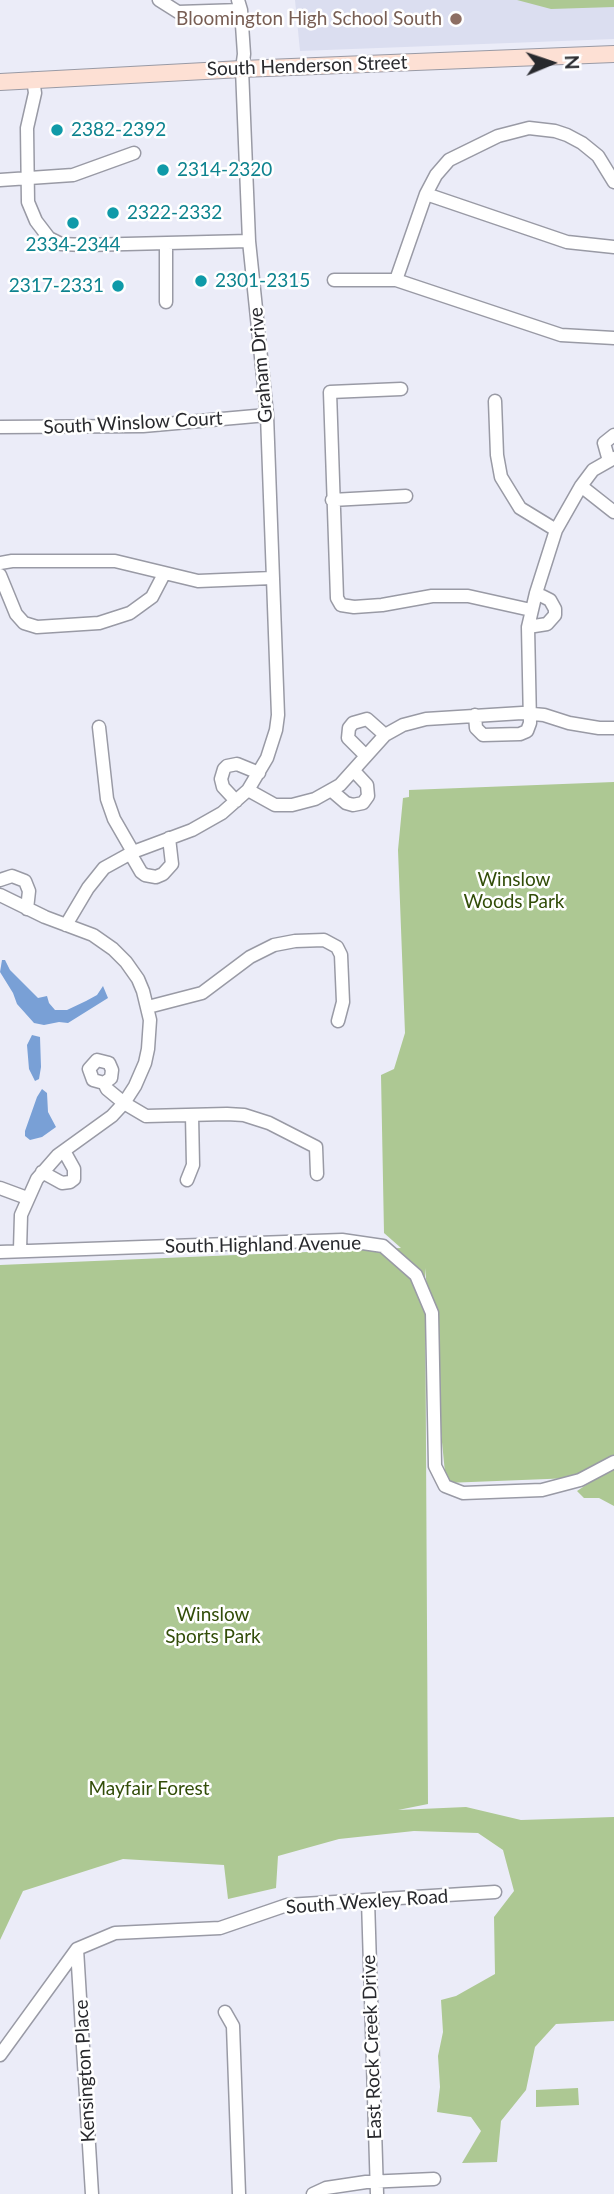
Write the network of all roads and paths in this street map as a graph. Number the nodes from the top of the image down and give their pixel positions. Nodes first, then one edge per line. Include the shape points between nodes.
1 (159, 0) edge
2 (239, 5) edge
3 (614, 54) edge
4 (242, 69) junction
5 (33, 79) junction
6 (0, 82) edge
7 (134, 153) dead end
8 (27, 179) junction
9 (0, 180) edge
10 (614, 182) edge
11 (426, 194) junction
12 (249, 241) junction
13 (166, 244) junction
14 (614, 247) edge
15 (334, 280) dead end
16 (396, 280) junction
17 (166, 302) dead end
18 (614, 338) edge
19 (401, 389) dead end
20 (495, 401) dead end
21 (267, 415) junction
22 (0, 427) edge
23 (614, 435) edge
24 (611, 459) edge
25 (582, 486) junction
26 (405, 496) dead end
27 (332, 500) junction
28 (614, 512) edge
29 (556, 530) junction
30 (0, 563) edge
31 (164, 573) junction
32 (0, 575) edge
33 (272, 578) junction
34 (536, 593) junction
35 (531, 610) junction
36 (528, 627) junction
37 (530, 713) junction
38 (475, 715) junction
39 (99, 727) dead end
40 (614, 728) edge
41 (385, 735) junction
42 (365, 755) junction
43 (354, 771) junction
44 (259, 773) junction
45 (248, 790) junction
46 (332, 791) junction
47 (236, 801) junction
48 (169, 838) junction
49 (131, 853) junction
50 (0, 880) edge
51 (0, 895) edge
52 (27, 909) junction
53 (66, 925) junction
54 (148, 1007) junction
55 (338, 1021) dead end
56 (104, 1083) dead end
57 (124, 1103) junction
58 (191, 1115) junction
59 (64, 1151) junction
60 (42, 1172) junction
61 (317, 1174) dead end
62 (187, 1180) dead end
63 (0, 1188) edge
64 (27, 1199) junction
65 (20, 1250) junction
66 (0, 1252) edge
67 (614, 1462) edge
68 (495, 1892) dead end
69 (368, 1900) junction
70 (77, 1949) junction
71 (225, 2012) dead end
72 (0, 2055) edge
73 (434, 2179) dead end
74 (377, 2188) edge
75 (92, 2194) edge
76 (239, 2194) edge
77 (313, 2194) edge

1 - 2 street via 178,12
2 - 4 street, Graham Drive
3 - 4 street, South Henderson Street
4 - 5 street, South Henderson Street
4 - 12 street, Graham Drive
5 - 6 street, South Henderson Street
5 - 8 street
7 - 8 street via 73,175
8 - 9 street
8 - 13 street via 28,202 36,221 49,238 61,244
10 - 11 street via 598,156 582,143 555,131 528,128 498,136 449,160
11 - 14 street via 567,242
11 - 16 street
12 - 13 street
12 - 21 street, Graham Drive
13 - 17 street
15 - 16 street
16 - 18 street via 561,335
19 - 27 street via 330,392
20 - 29 street via 500,477 520,508
21 - 22 street, South Winslow Court via 143,426
21 - 33 street, Graham Drive
23 - 24 street via 604,443
24 - 25 street via 593,470
25 - 28 street
25 - 29 street
26 - 27 street
27 - 35 street via 335,592 341,605 373,606 453,596
29 - 34 street
30 - 31 street via 115,561
31 - 32 street via 152,597 130,613 99,623 37,627 20,619
31 - 33 street via 198,581
33 - 44 street, Graham Drive via 278,715 273,744
34 - 35 street
34 - 36 street via 550,600 555,615 547,624
35 - 36 street
36 - 37 street
37 - 38 street
37 - 38 street via 524,733 487,736 476,728
37 - 40 street
38 - 41 street via 415,721
39 - 49 street via 107,799
41 - 42 street
41 - 42 street via 367,719 353,723 348,738
42 - 43 street
43 - 46 street
43 - 46 street via 367,785 363,803 346,803
44 - 45 street, Graham Drive
44 - 47 street via 237,764 224,769 223,787
45 - 46 street via 269,804 282,806
45 - 47 street, Graham Drive
47 - 48 street, Graham Drive via 192,830
48 - 49 street, Graham Drive
48 - 49 street via 172,864 163,874 150,877 141,873
49 - 53 street, Graham Drive via 96,877
50 - 52 street via 12,876 25,881
51 - 52 street
52 - 53 street
53 - 54 street via 93,935 119,954 138,979
54 - 55 street via 202,993 274,945 332,940 341,955 343,1002
54 - 57 street via 148,1049 141,1075
56 - 57 street
57 - 58 street via 146,1116
57 - 59 street
58 - 61 street via 244,1115 269,1123 316,1147
58 - 62 street via 193,1165
59 - 60 street
59 - 60 street via 74,1179 62,1183
60 - 64 street
63 - 64 street
64 - 65 street via 21,1215
65 - 66 street, South Highland Avenue
65 - 67 street, South Highland Avenue via 342,1240 383,1246 416,1275 432,1313 435,1466 445,1486 463,1493 542,1490 580,1480
68 - 69 street, South Wexley Road
69 - 70 street, South Wexley Road via 287,1905 220,1928 115,1933
69 - 74 street, East Rock Creek Drive
70 - 72 street
70 - 75 street, Kensington Place
71 - 76 street via 233,2026
73 - 74 street
74 - 77 street via 326,2188

